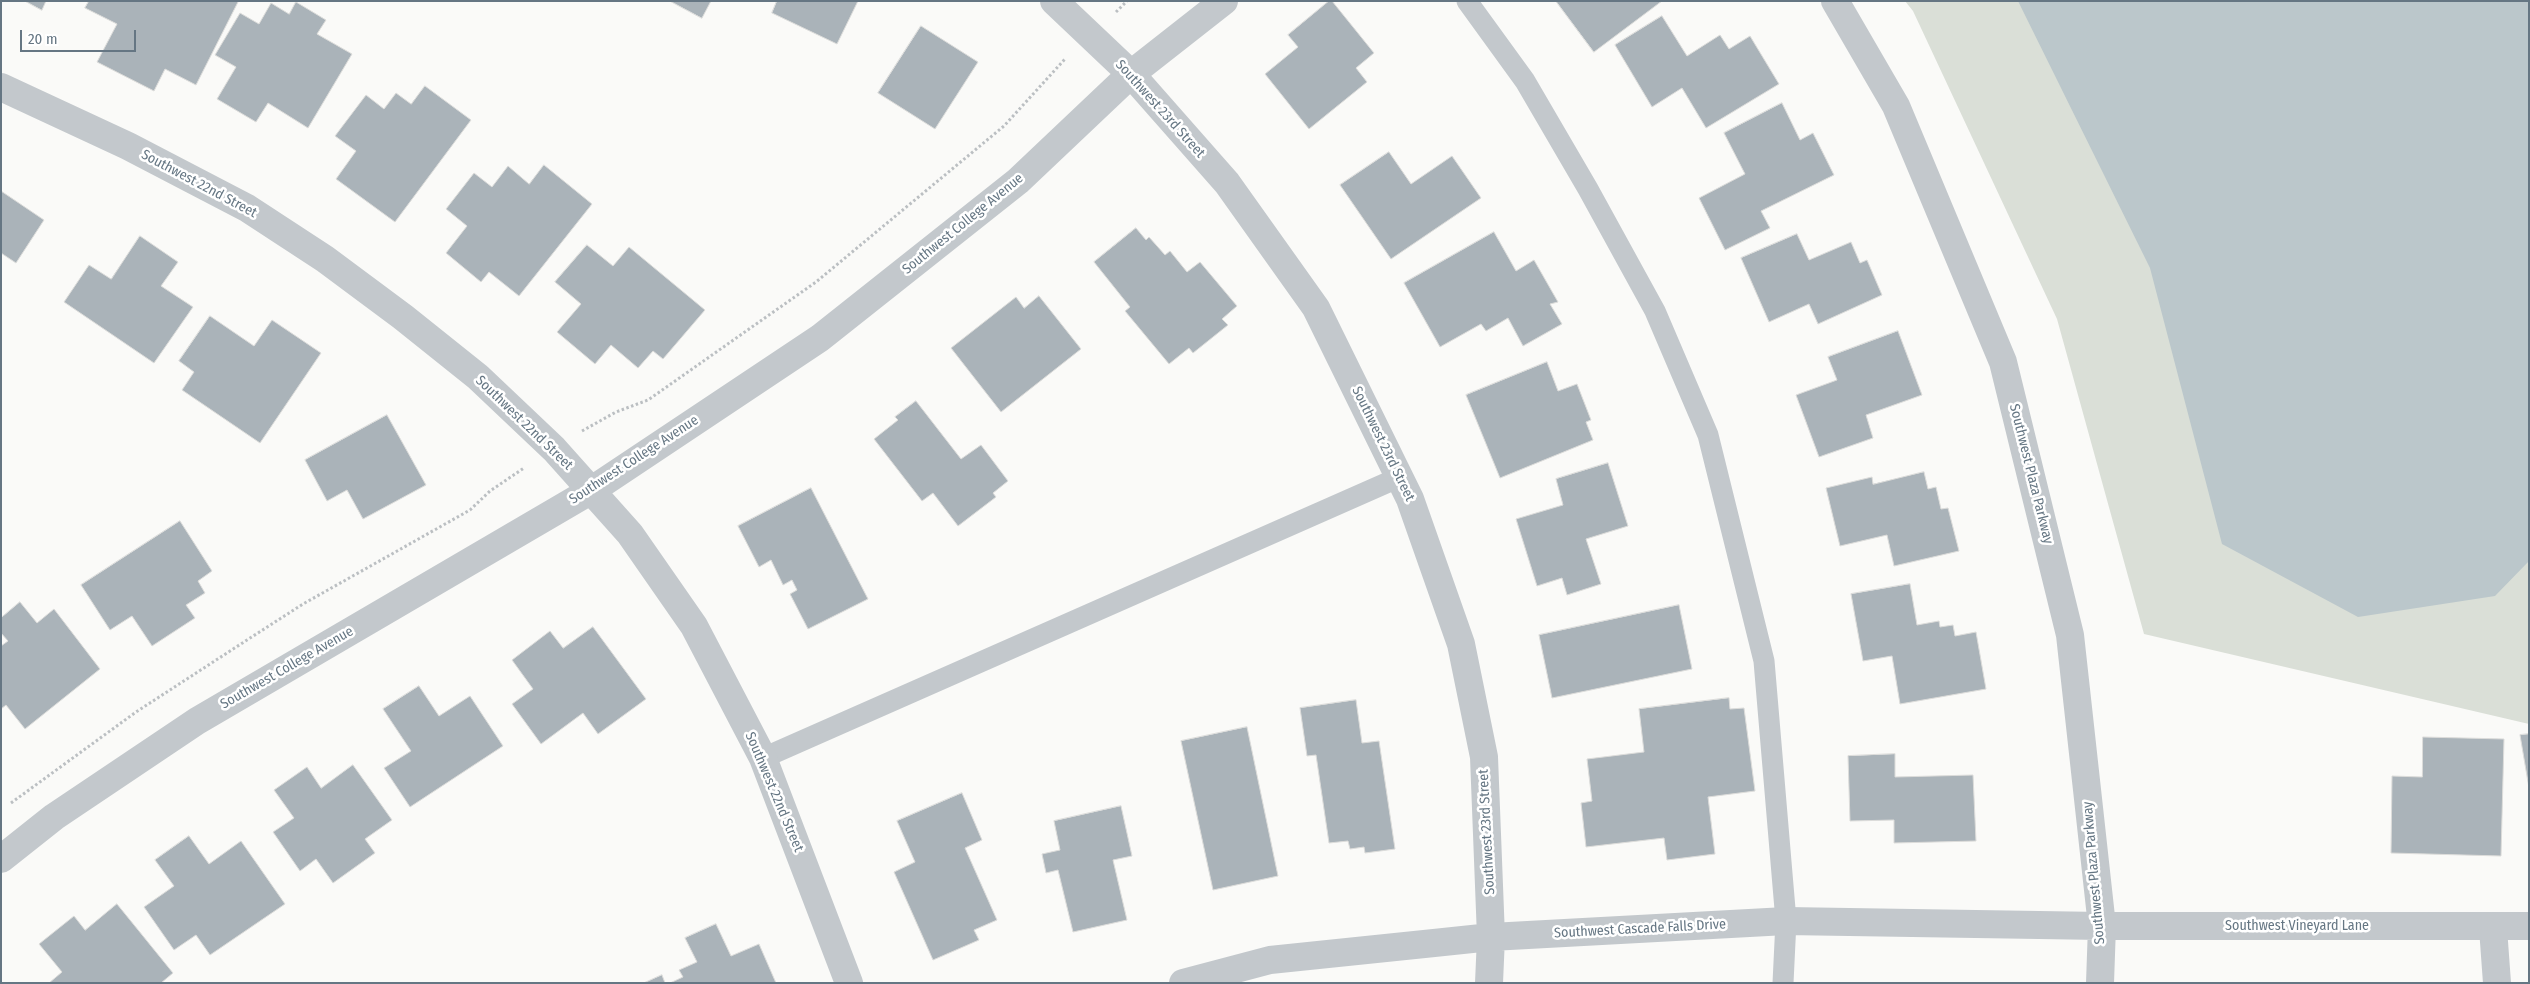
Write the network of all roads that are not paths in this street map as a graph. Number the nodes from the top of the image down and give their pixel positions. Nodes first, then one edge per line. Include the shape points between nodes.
1 (1054, 1) edge
2 (1224, 1) edge
3 (1467, 1) edge
4 (1835, 1) edge
5 (1131, 74) junction
6 (1, 87) edge
7 (1400, 477) junction
8 (592, 490) junction
9 (762, 758) junction
10 (1, 859) edge
11 (1786, 921) junction
12 (2102, 926) junction
13 (2529, 926) edge
14 (2493, 928) junction
15 (1492, 937) junction
16 (849, 983) edge
17 (1183, 983) edge
18 (1489, 983) edge
19 (1783, 983) edge
20 (2100, 983) edge
21 (2497, 983) edge

1 - 5 street, Southwest 23rd Street
2 - 5 street, Southwest College Avenue
3 - 11 lane via 1525,80 1588,189 1655,311 1708,435 1764,661
4 - 12 street, Southwest Plaza Parkway via 1896,106 2004,362 2070,635
5 - 7 street, Southwest 23rd Street via 1227,183 1316,308
5 - 8 street, Southwest College Avenue via 1018,181 820,338
6 - 8 street, Southwest 22nd Street via 128,146 247,208 325,259 478,377
7 - 9 lane
7 - 15 street, Southwest 23rd Street via 1461,644 1484,757
8 - 9 street, Southwest 22nd Street via 630,534 694,626
8 - 10 street, Southwest College Avenue via 197,721 54,817
9 - 16 street, Southwest 22nd Street
11 - 12 street, Southwest Cascade Falls Drive
11 - 15 street, Southwest Cascade Falls Drive
11 - 19 lane
12 - 14 street, Southwest Vineyard Lane
12 - 20 street, Southwest Plaza Parkway
13 - 14 street, Southwest Vineyard Lane
14 - 21 street
15 - 17 street, Southwest Cascade Falls Drive via 1270,960
15 - 18 street, Southwest 23rd Street

